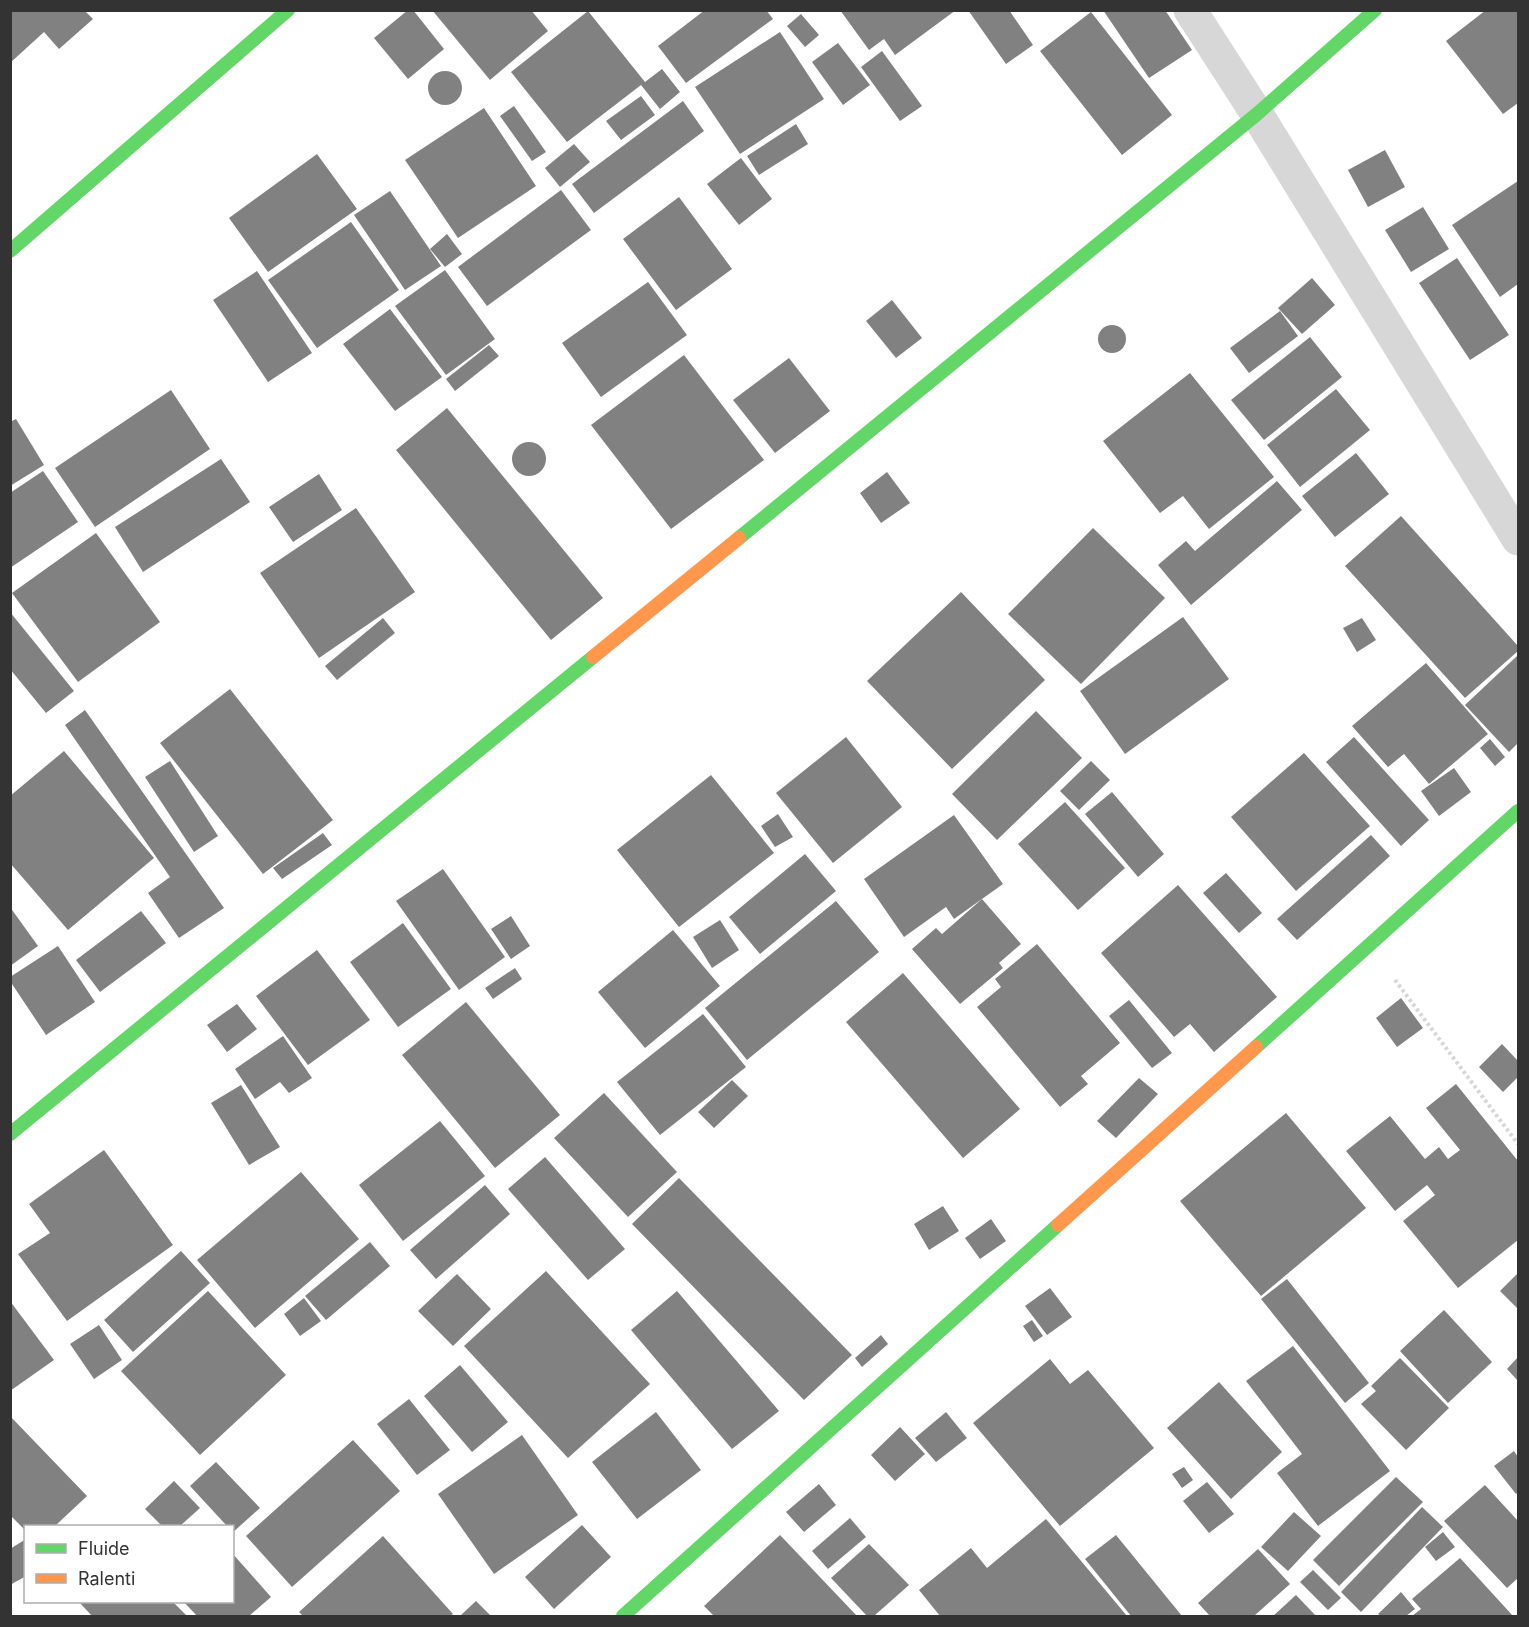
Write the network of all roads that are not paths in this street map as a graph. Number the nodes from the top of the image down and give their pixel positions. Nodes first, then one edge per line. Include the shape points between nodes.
1 (288, 10) edge
2 (1190, 10) edge
3 (1376, 10) edge
4 (1257, 114) junction
5 (10, 251) edge
6 (1518, 539) edge
7 (1518, 810) edge
8 (10, 1134) edge
9 (624, 1617) edge

1 - 5 street
2 - 4 street
3 - 4 street
4 - 6 street
4 - 8 street
7 - 9 street

